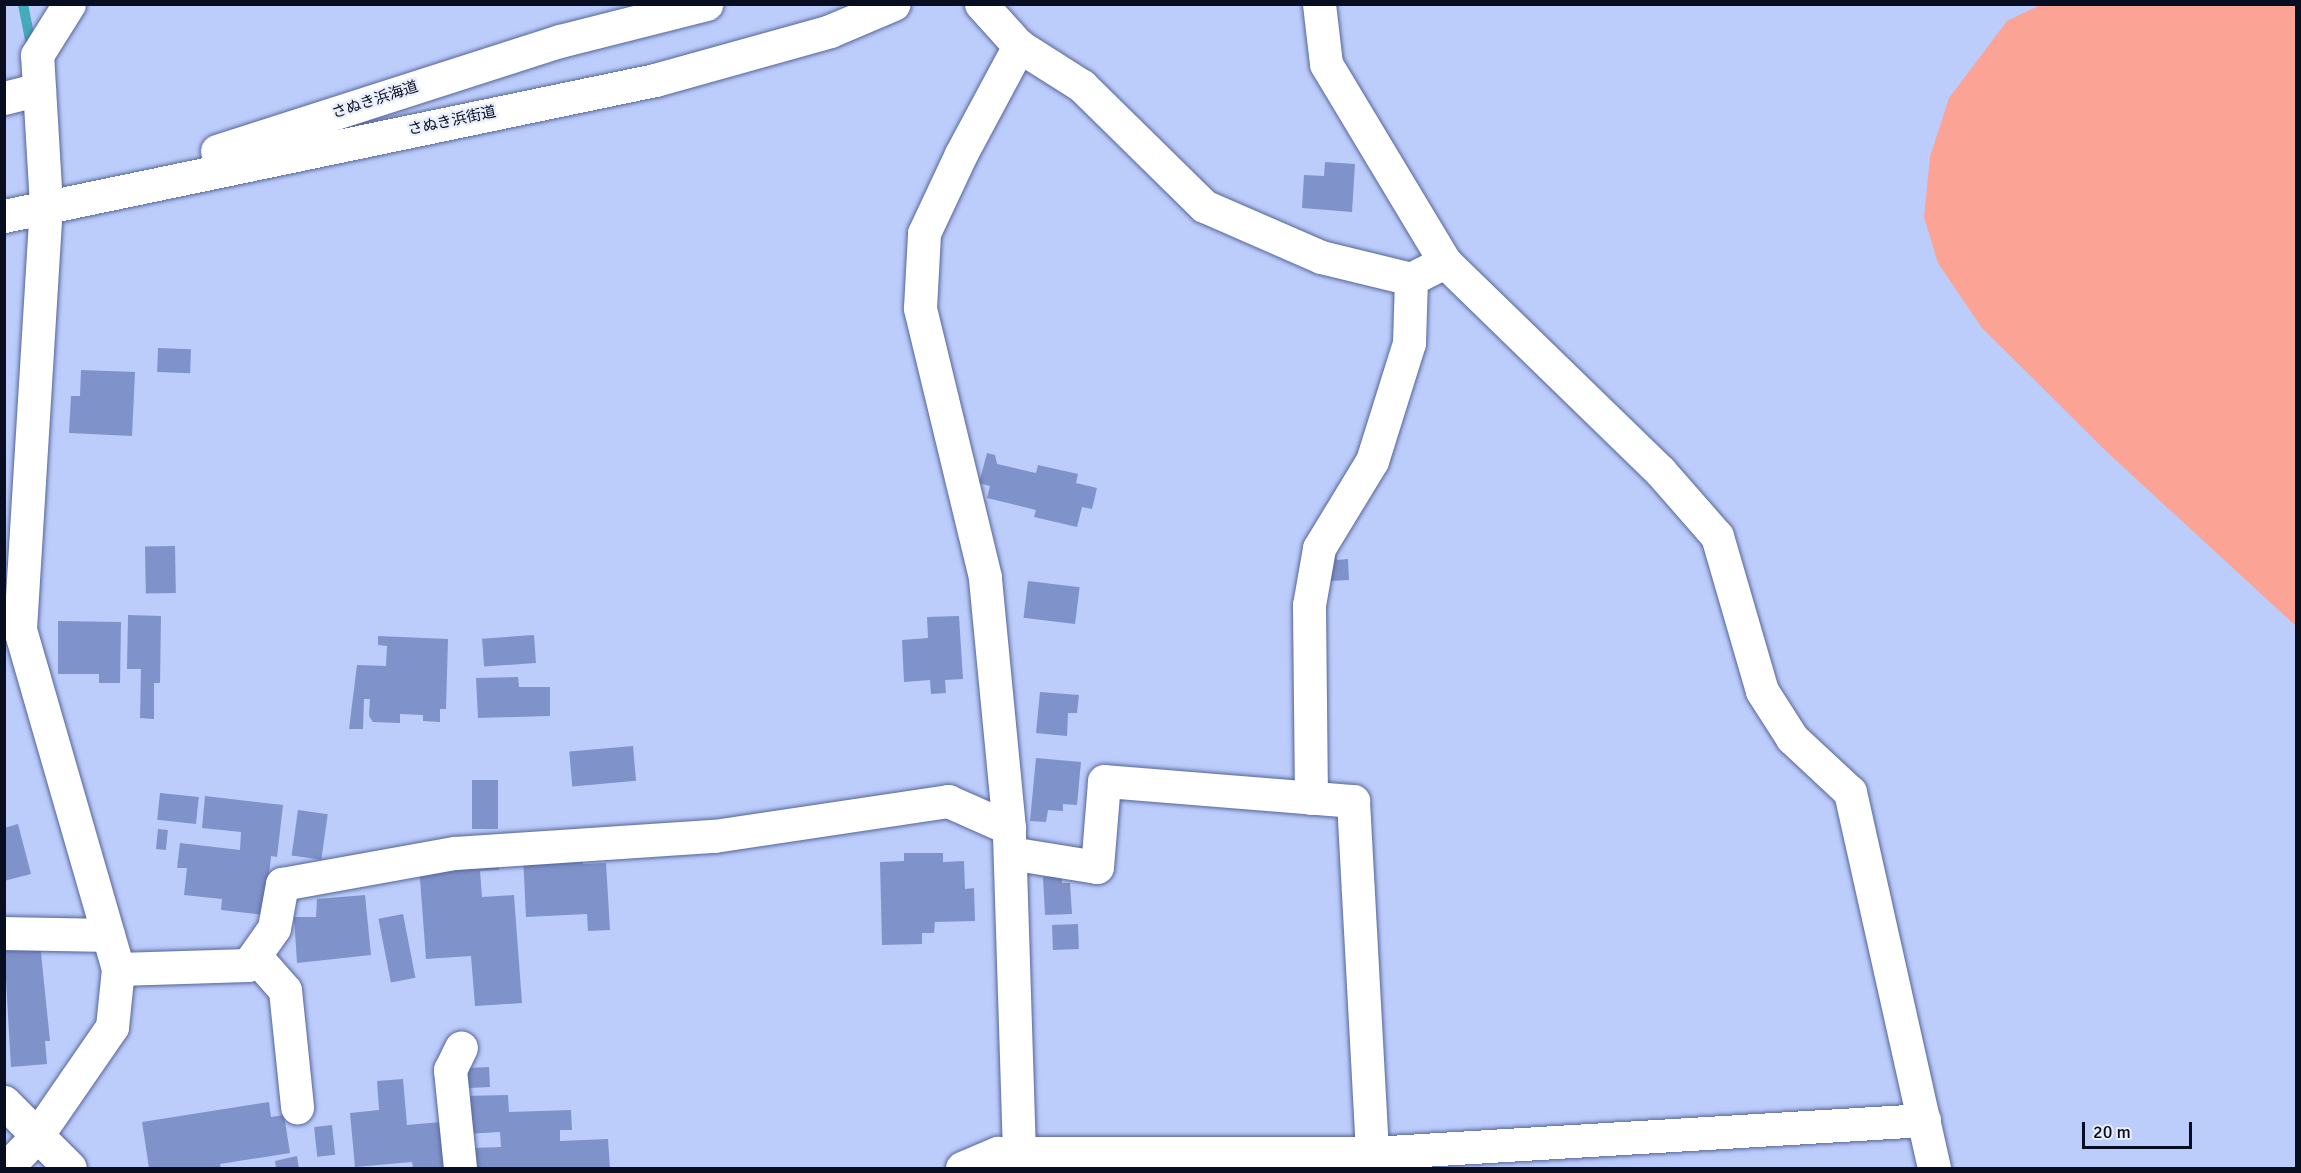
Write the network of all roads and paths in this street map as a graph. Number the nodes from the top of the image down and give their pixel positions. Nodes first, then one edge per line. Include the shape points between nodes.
1 (69, 4) edge
2 (706, 4) edge
3 (894, 4) edge
4 (981, 4) edge
5 (1319, 4) edge
6 (1019, 46) junction
7 (39, 89) junction
8 (4, 98) edge
9 (46, 205) junction
10 (4, 216) edge
11 (1445, 262) junction
12 (1411, 279) junction
13 (1311, 798) junction
14 (1010, 841) junction
15 (4, 933) edge
16 (108, 935) junction
17 (255, 956) junction
18 (118, 969) junction
19 (461, 1047) dead end
20 (4, 1102) edge
21 (297, 1107) dead end
22 (1924, 1120) junction
23 (36, 1137) junction
24 (998, 1153) junction
25 (1372, 1153) junction
26 (6, 1168) edge
27 (70, 1168) edge
28 (460, 1168) edge
29 (962, 1168) edge
30 (1934, 1168) edge

1 - 7 street via 37,55
2 - 9 street, さぬき浜海道 via 560,41
3 - 9 street, さぬき浜街道 via 830,31 655,80
4 - 6 street
5 - 11 street via 1326,64
6 - 12 street via 1082,86 1204,206 1321,257
6 - 14 street via 924,233 920,308 985,577
7 - 8 street
7 - 9 street
9 - 10 street, さぬき浜街道
9 - 16 street via 20,628
11 - 12 street
11 - 22 street via 1660,471 1717,536 1762,691 1792,738 1851,792
12 - 13 street via 1409,343 1372,461 1319,548 1309,605
13 - 14 street via 1104,781 1097,867
13 - 25 street via 1353,801
14 - 17 street via 948,801 714,837 455,853 282,884 274,928
14 - 24 street via 1019,1153
15 - 16 street
16 - 18 street
17 - 18 street via 248,965
17 - 21 street via 285,990
18 - 23 street via 111,1027
19 - 28 street via 450,1070
20 - 23 street
22 - 25 street
22 - 30 street
23 - 26 street
23 - 27 street
24 - 25 street
24 - 29 street

